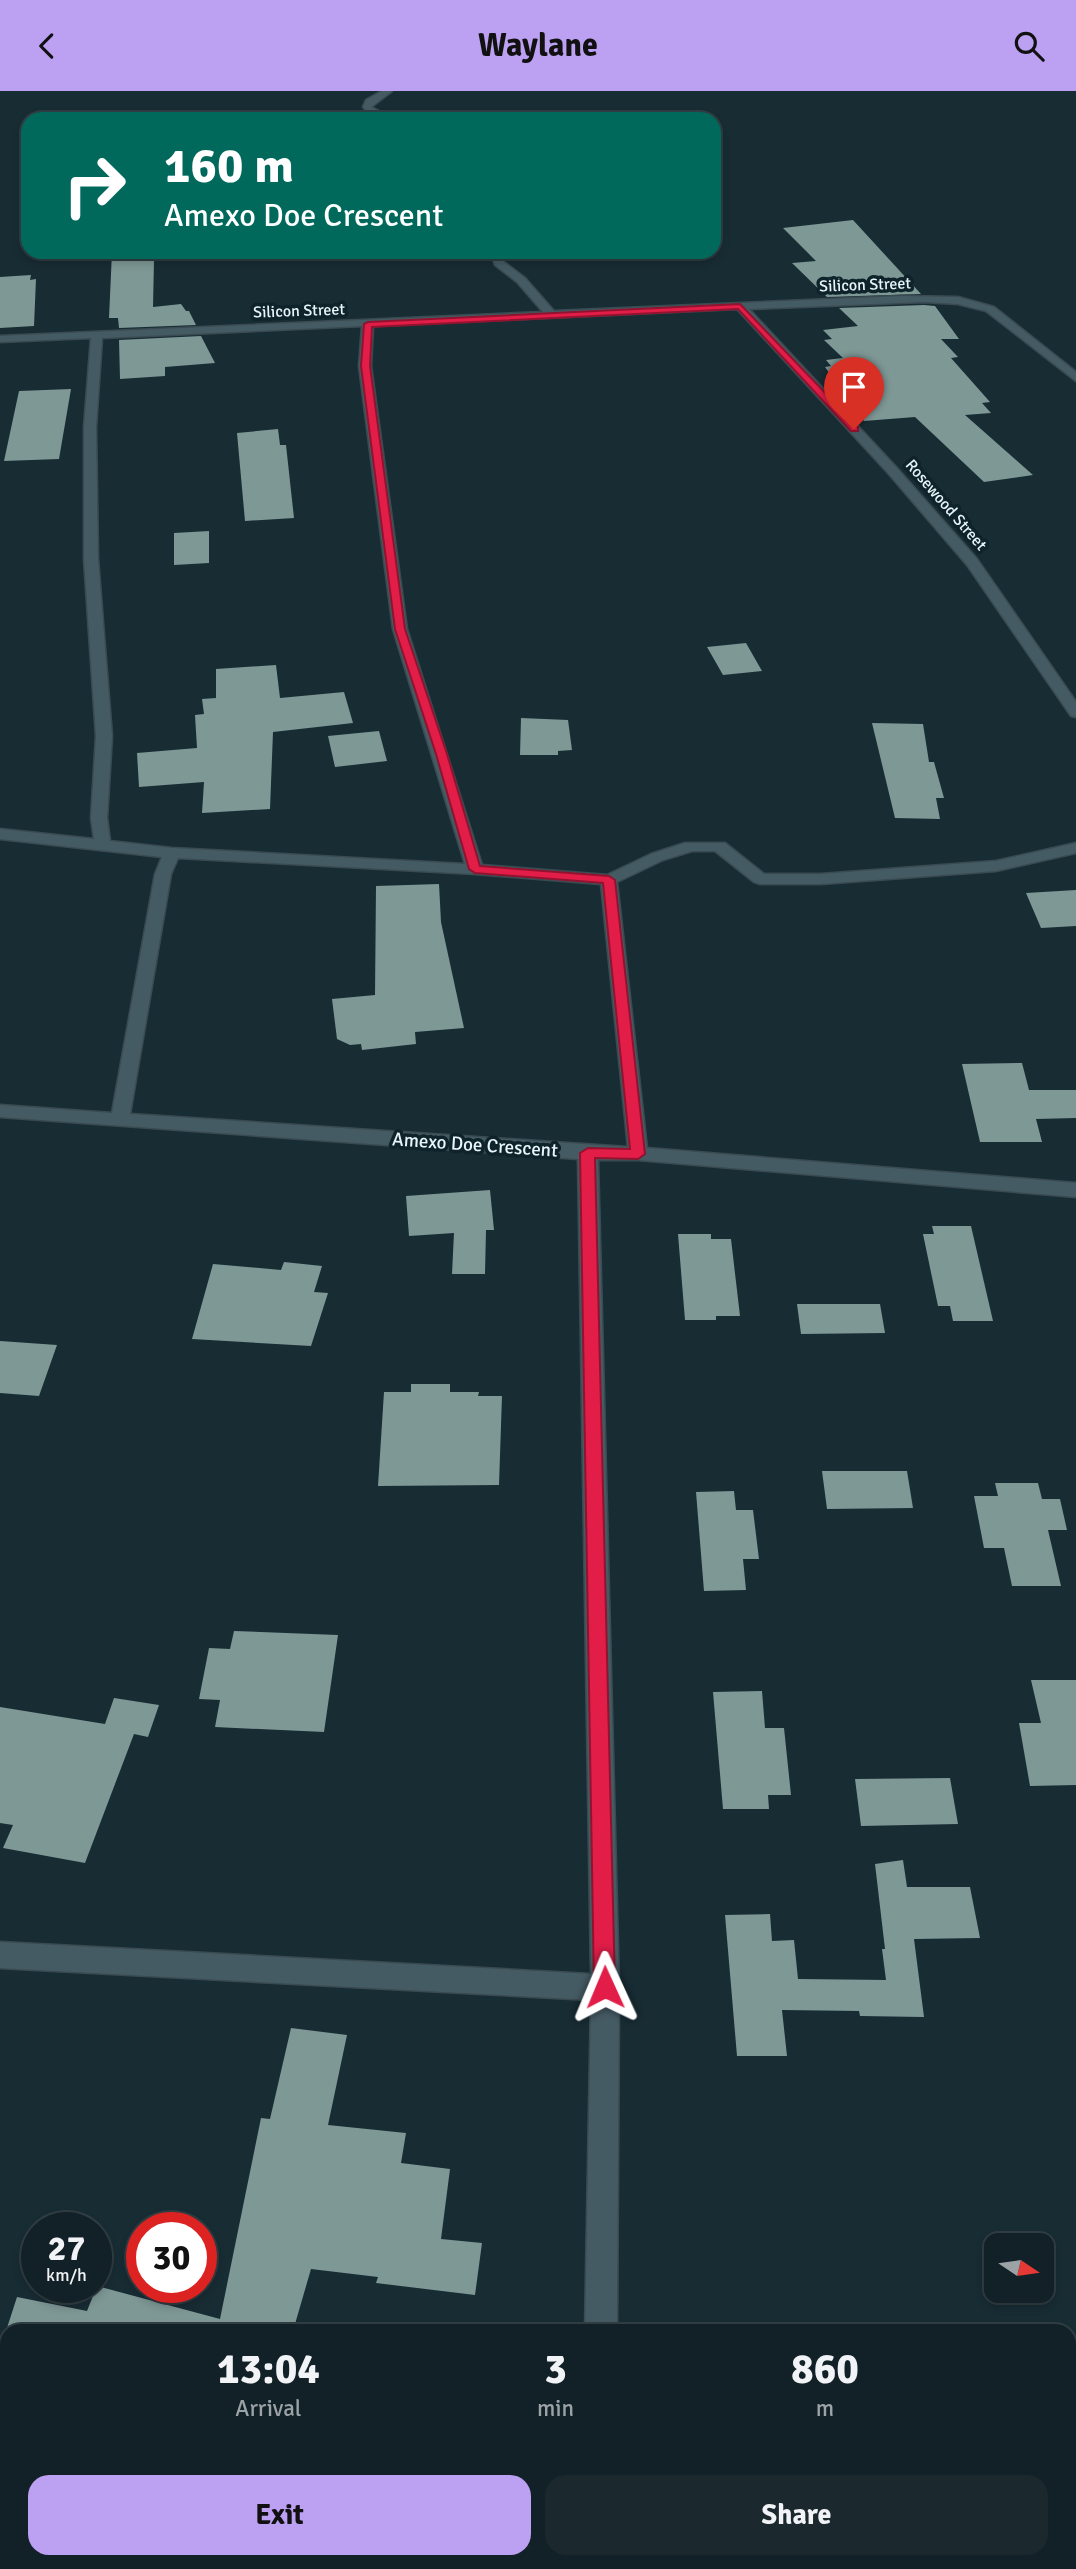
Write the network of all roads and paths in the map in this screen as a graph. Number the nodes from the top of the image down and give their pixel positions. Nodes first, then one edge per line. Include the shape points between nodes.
1 (388, 91) edge
2 (372, 112) edge
3 (498, 259) edge
4 (740, 306) junction
5 (552, 315) junction
6 (368, 324) junction
7 (97, 335) junction
8 (0, 339) edge
9 (1076, 378) edge
10 (1076, 713) edge
11 (0, 834) edge
12 (103, 845) junction
13 (1076, 848) edge
14 (172, 853) junction
15 (475, 869) junction
16 (609, 880) junction
17 (0, 1111) edge
18 (120, 1119) junction
19 (588, 1153) junction
20 (638, 1154) junction
21 (1076, 1190) edge
22 (0, 1955) edge
23 (605, 1987) junction
24 (601, 2324) edge

1 - 2 street via 369,102
3 - 5 street
4 - 5 street, Silicon Street
4 - 9 street, Silicon Street via 902,299 976,303 1000,314
4 - 10 street, Rosewood Street via 972,562
5 - 6 street, Silicon Street
6 - 7 street, Silicon Street
6 - 15 street via 365,366 400,629
7 - 8 street, Silicon Street
7 - 12 street via 90,427 91,559 104,736 99,818
11 - 12 street
12 - 14 street
13 - 16 street via 996,866 760,879 719,846 691,846
14 - 15 street
14 - 18 street via 163,874
15 - 16 street
16 - 20 street
17 - 18 street, Amexo Doe Crescent
18 - 19 street, Amexo Doe Crescent
19 - 20 street, Amexo Doe Crescent
19 - 23 street
20 - 21 street, Amexo Doe Crescent
22 - 23 street
23 - 24 street

